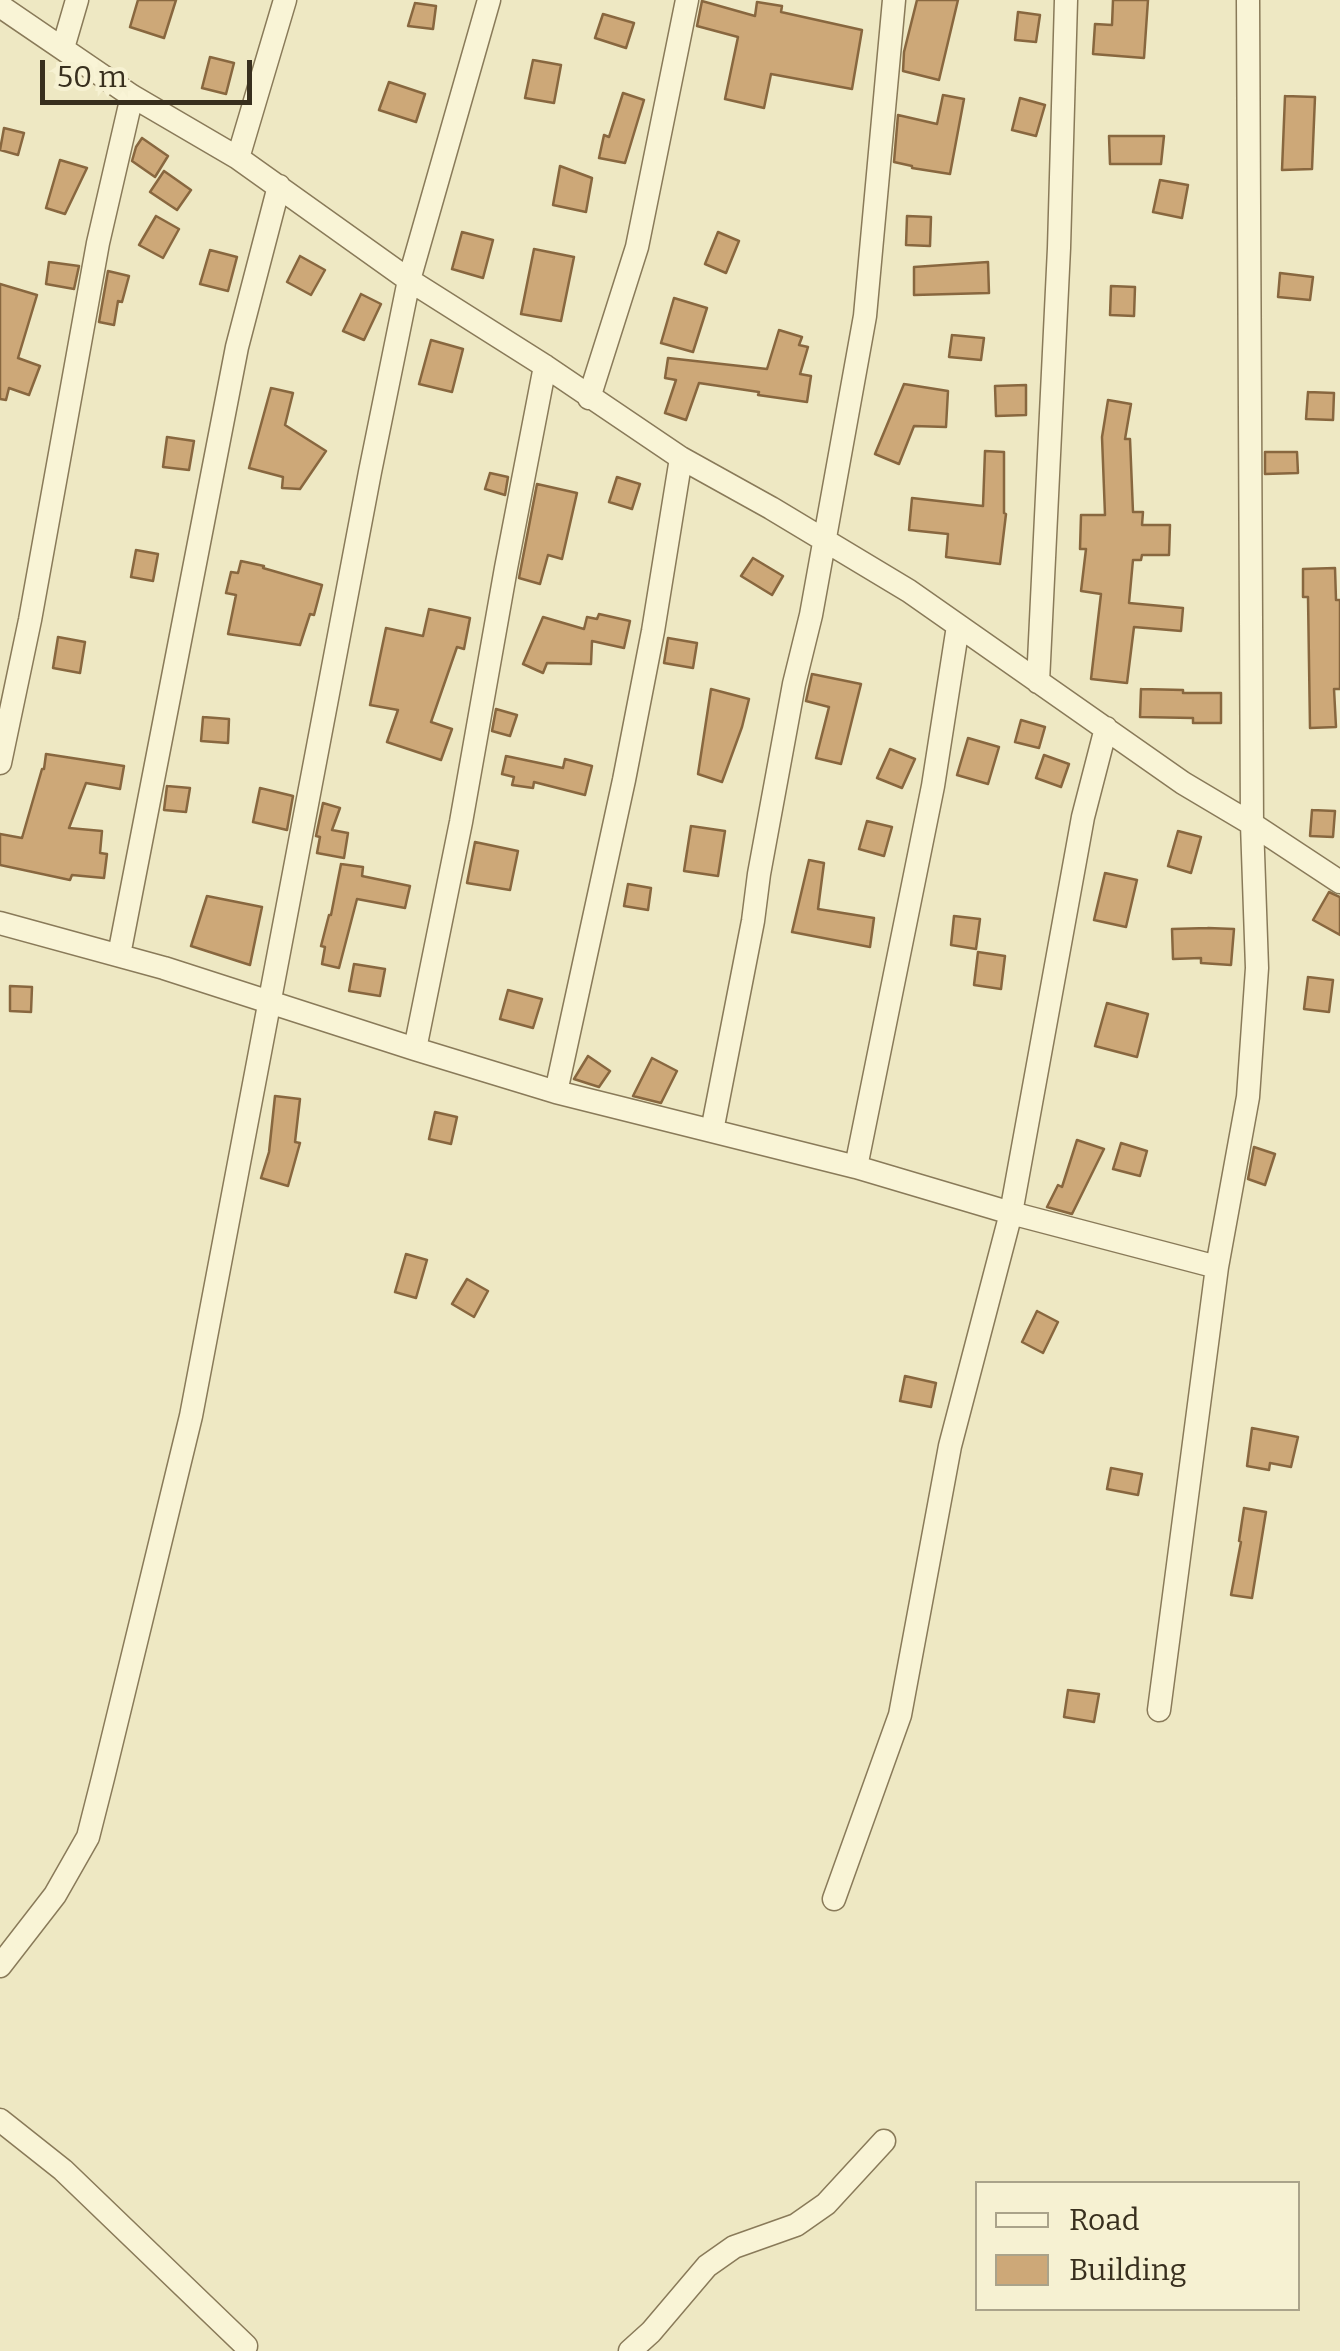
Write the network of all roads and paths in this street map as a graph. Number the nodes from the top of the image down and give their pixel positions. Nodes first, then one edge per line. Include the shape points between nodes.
1 (77, 0) edge
2 (285, 0) edge
3 (490, 0) edge
4 (688, 0) edge
5 (894, 0) edge
6 (1066, 0) edge
7 (1248, 0) edge
8 (0, 6) edge
9 (63, 48) junction
10 (132, 96) junction
11 (238, 158) junction
12 (278, 186) junction
13 (409, 280) junction
14 (545, 366) junction
15 (589, 398) junction
16 (681, 458) junction
17 (823, 542) junction
18 (958, 626) junction
19 (1038, 682) junction
20 (1106, 728) junction
21 (0, 763) edge
22 (1252, 824) junction
23 (1340, 882) edge
24 (0, 923) edge
25 (119, 955) junction
26 (270, 1003) junction
27 (415, 1049) junction
28 (556, 1092) junction
29 (712, 1131) junction
30 (856, 1167) junction
31 (1011, 1213) junction
32 (1217, 1266) junction
33 (1159, 1710) dead end
34 (834, 1899) dead end
35 (0, 1966) edge
36 (0, 2120) edge
37 (884, 2141) dead end
38 (656, 2342) edge
39 (246, 2346) dead end
40 (630, 2351) edge

1 - 9 street
2 - 11 street
3 - 13 street
4 - 15 street via 637,247
5 - 17 street via 866,316
6 - 19 street
7 - 22 street
8 - 9 street
9 - 10 street
10 - 11 street
10 - 21 street
11 - 12 street
12 - 13 street
12 - 25 street via 237,347
13 - 14 street
13 - 26 street
14 - 15 street
14 - 27 street
15 - 16 street
16 - 17 street
16 - 28 street via 624,780
17 - 18 street
17 - 29 street
18 - 19 street
18 - 30 street via 933,786
19 - 20 street
20 - 22 street
20 - 31 street via 1083,817
22 - 23 street
22 - 32 street via 1257,968 1248,1097
24 - 25 street
25 - 26 street
26 - 27 street
26 - 35 street via 191,1416 88,1837 55,1895
27 - 28 street
28 - 29 street
29 - 30 street
30 - 31 street
31 - 32 street
31 - 34 street via 950,1446 900,1715
32 - 33 street
36 - 39 street via 63,2170
37 - 38 street via 826,2204 707,2266
38 - 40 street

